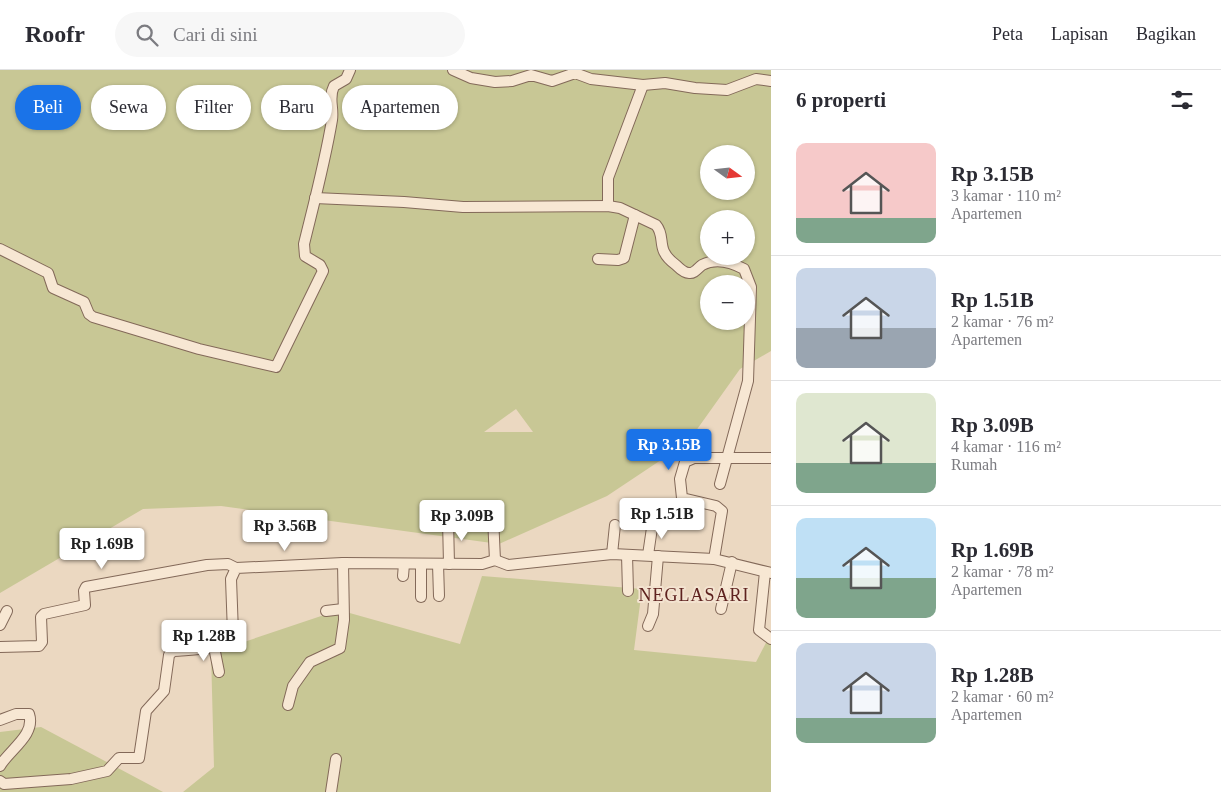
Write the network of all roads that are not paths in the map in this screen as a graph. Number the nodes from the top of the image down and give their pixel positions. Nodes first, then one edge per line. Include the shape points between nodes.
1 (350, 70) edge
2 (452, 70) edge
3 (771, 81) edge
4 (643, 85) junction
5 (315, 198) junction
6 (608, 206) junction
7 (635, 215) junction
8 (0, 249) edge
9 (598, 259) dead end
10 (771, 458) edge
11 (726, 459) junction
12 (720, 484) dead end
13 (473, 509) dead end
14 (448, 520) dead end
15 (653, 521) dead end
16 (615, 525) dead end
17 (612, 554) junction
18 (627, 555) junction
19 (653, 555) junction
20 (714, 559) junction
21 (495, 560) junction
22 (732, 562) junction
23 (343, 563) junction
24 (404, 564) junction
25 (438, 564) junction
26 (449, 564) junction
27 (421, 565) junction
28 (236, 568) junction
29 (768, 573) edge
30 (403, 576) dead end
31 (628, 591) dead end
32 (439, 596) dead end
33 (422, 597) dead end
34 (343, 609) junction
35 (721, 609) dead end
36 (7, 611) dead end
37 (326, 611) dead end
38 (0, 625) edge
39 (648, 626) dead end
40 (771, 639) edge
41 (0, 647) edge
42 (214, 647) junction
43 (219, 672) dead end
44 (288, 704) dead end
45 (0, 720) edge
46 (336, 759) dead end
47 (0, 766) edge
48 (0, 781) edge
49 (331, 792) edge

1 - 5 street via 346,79 334,86 330,97 332,118
2 - 4 street via 487,81 512,81 531,75 552,80 575,73 591,79
3 - 4 street via 756,79 727,90 665,83
4 - 6 street via 608,178
5 - 6 street via 462,207
5 - 8 street via 303,253 323,271 276,367 199,349 92,316 84,302 54,288 48,273
6 - 7 street
7 - 9 street via 627,261
7 - 11 street via 656,224 665,256 687,273 711,262 722,262 739,266 748,275 751,287 748,381
10 - 11 street
11 - 12 street
11 - 20 street via 690,458 685,462 680,479 684,500 716,506 722,511
13 - 21 street via 493,517
14 - 26 street
15 - 19 street
16 - 17 street
17 - 18 street
17 - 21 street via 508,565
18 - 19 street
18 - 31 street
19 - 20 street
19 - 39 street via 654,607
20 - 22 street
21 - 26 street via 482,564
22 - 29 street
22 - 35 street
23 - 24 street
23 - 28 street
23 - 34 street
24 - 27 street
24 - 30 street
25 - 26 street
25 - 27 street
25 - 32 street
27 - 33 street
28 - 41 street via 228,564 207,565 86,586 84,604 41,617 42,642 39,646
28 - 42 street via 230,585 233,633
29 - 40 street via 759,630
34 - 37 street
34 - 44 street via 340,648 310,662 293,686
36 - 38 street
42 - 43 street
42 - 48 street via 174,651 169,655 164,691 145,713 139,758 119,758 107,771 71,780 4,784
45 - 47 street via 16,714 30,716 26,735
46 - 49 street

